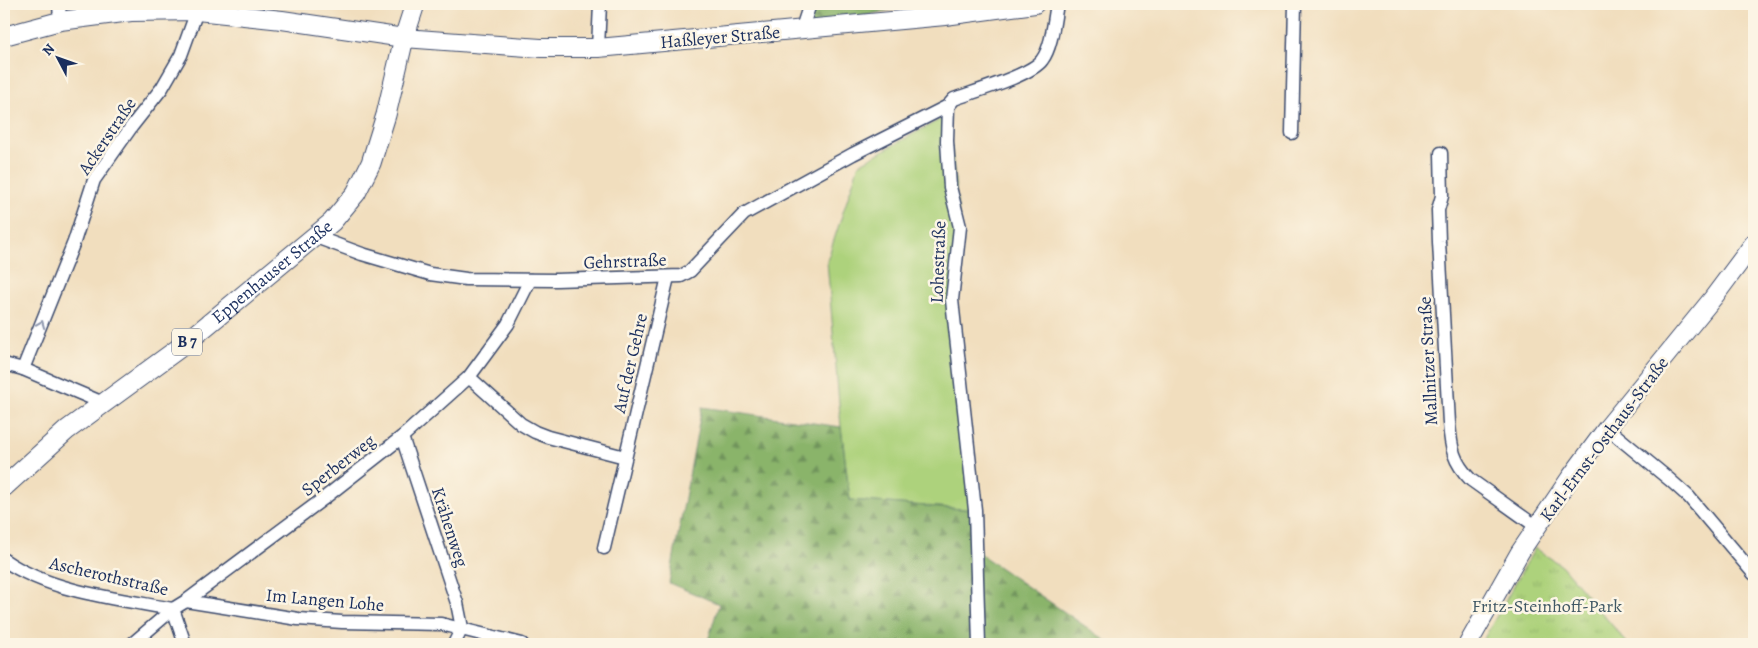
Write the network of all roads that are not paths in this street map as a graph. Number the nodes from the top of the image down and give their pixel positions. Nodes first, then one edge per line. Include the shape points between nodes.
1 (415, 4) edge
2 (600, 4) edge
3 (810, 4) edge
4 (1035, 4) edge
5 (1057, 4) edge
6 (1295, 4) edge
7 (197, 11) junction
8 (60, 12) edge
9 (801, 30) junction
10 (4, 36) edge
11 (404, 38) junction
12 (598, 48) junction
13 (948, 106) junction
14 (1292, 133) dead end
15 (1441, 153) dead end
16 (316, 237) junction
17 (1754, 243) edge
18 (668, 277) junction
19 (530, 280) junction
20 (4, 364) edge
21 (23, 369) junction
22 (469, 378) junction
23 (103, 403) junction
24 (1607, 428) junction
25 (402, 437) junction
26 (625, 457) junction
27 (4, 487) edge
28 (1537, 527) junction
29 (604, 548) dead end
30 (4, 560) edge
31 (1754, 574) edge
32 (186, 601) junction
33 (173, 609) junction
34 (462, 628) junction
35 (132, 644) edge
36 (185, 644) edge
37 (454, 644) edge
38 (522, 644) edge
39 (979, 644) edge
40 (1468, 644) edge

1 - 11 main road, Eppenhauser Straße / B 7
2 - 12 street
3 - 9 street
4 - 9 main road, Haßleyer Straße
5 - 13 street via 1048,49 1042,61 1020,75 954,99
6 - 14 street
7 - 8 main road, Haßleyer Straße
7 - 11 main road, Haßleyer Straße
21 -> 7 street, Ackerstraße via 74,242 94,180 162,88 182,55
8 - 10 main road, Haßleyer Straße
9 - 12 main road, Haßleyer Straße
11 - 12 main road, Haßleyer Straße via 541,48
11 - 16 main road, Eppenhauser Straße / B 7 via 386,115 365,177 344,208
13 - 18 street, Gehrstraße via 744,214 690,271
13 - 39 street, Lohestraße via 950,187 960,227 952,300 975,510
15 - 28 street, Mallnitzer Straße via 1443,178 1438,210 1439,242 1449,424 1455,459 1471,480
16 - 19 street, Gehrstraße via 430,274 466,279
16 - 23 main road, Eppenhauser Straße / B 7 via 182,346
17 - 24 main road, Karl-Ernst-Osthaus-Straße
18 - 19 street, Gehrstraße
18 - 26 street, Auf der Gehre
19 - 22 street, Sperberweg via 508,324
20 - 21 street
21 - 23 street
22 - 25 street, Sperberweg
22 - 26 street via 535,432
23 - 27 main road, Eppenhauser Straße / B 7
24 - 28 main road, Karl-Ernst-Osthaus-Straße
24 - 31 street via 1689,497
25 - 32 street, Sperberweg
25 - 34 street, Krähenweg via 457,603
26 - 29 street, Auf der Gehre
28 - 40 main road, Karl-Ernst-Osthaus-Straße
30 - 33 street, Ascherothstraße via 21,572 69,588
32 - 33 street, Sperberweg
32 - 34 street, Im Langen Lohe via 298,619 441,624
33 - 35 street, Sperberweg
33 - 36 street, Ascherothstraße
34 - 37 street
34 - 38 street, Im Langen Lohe

